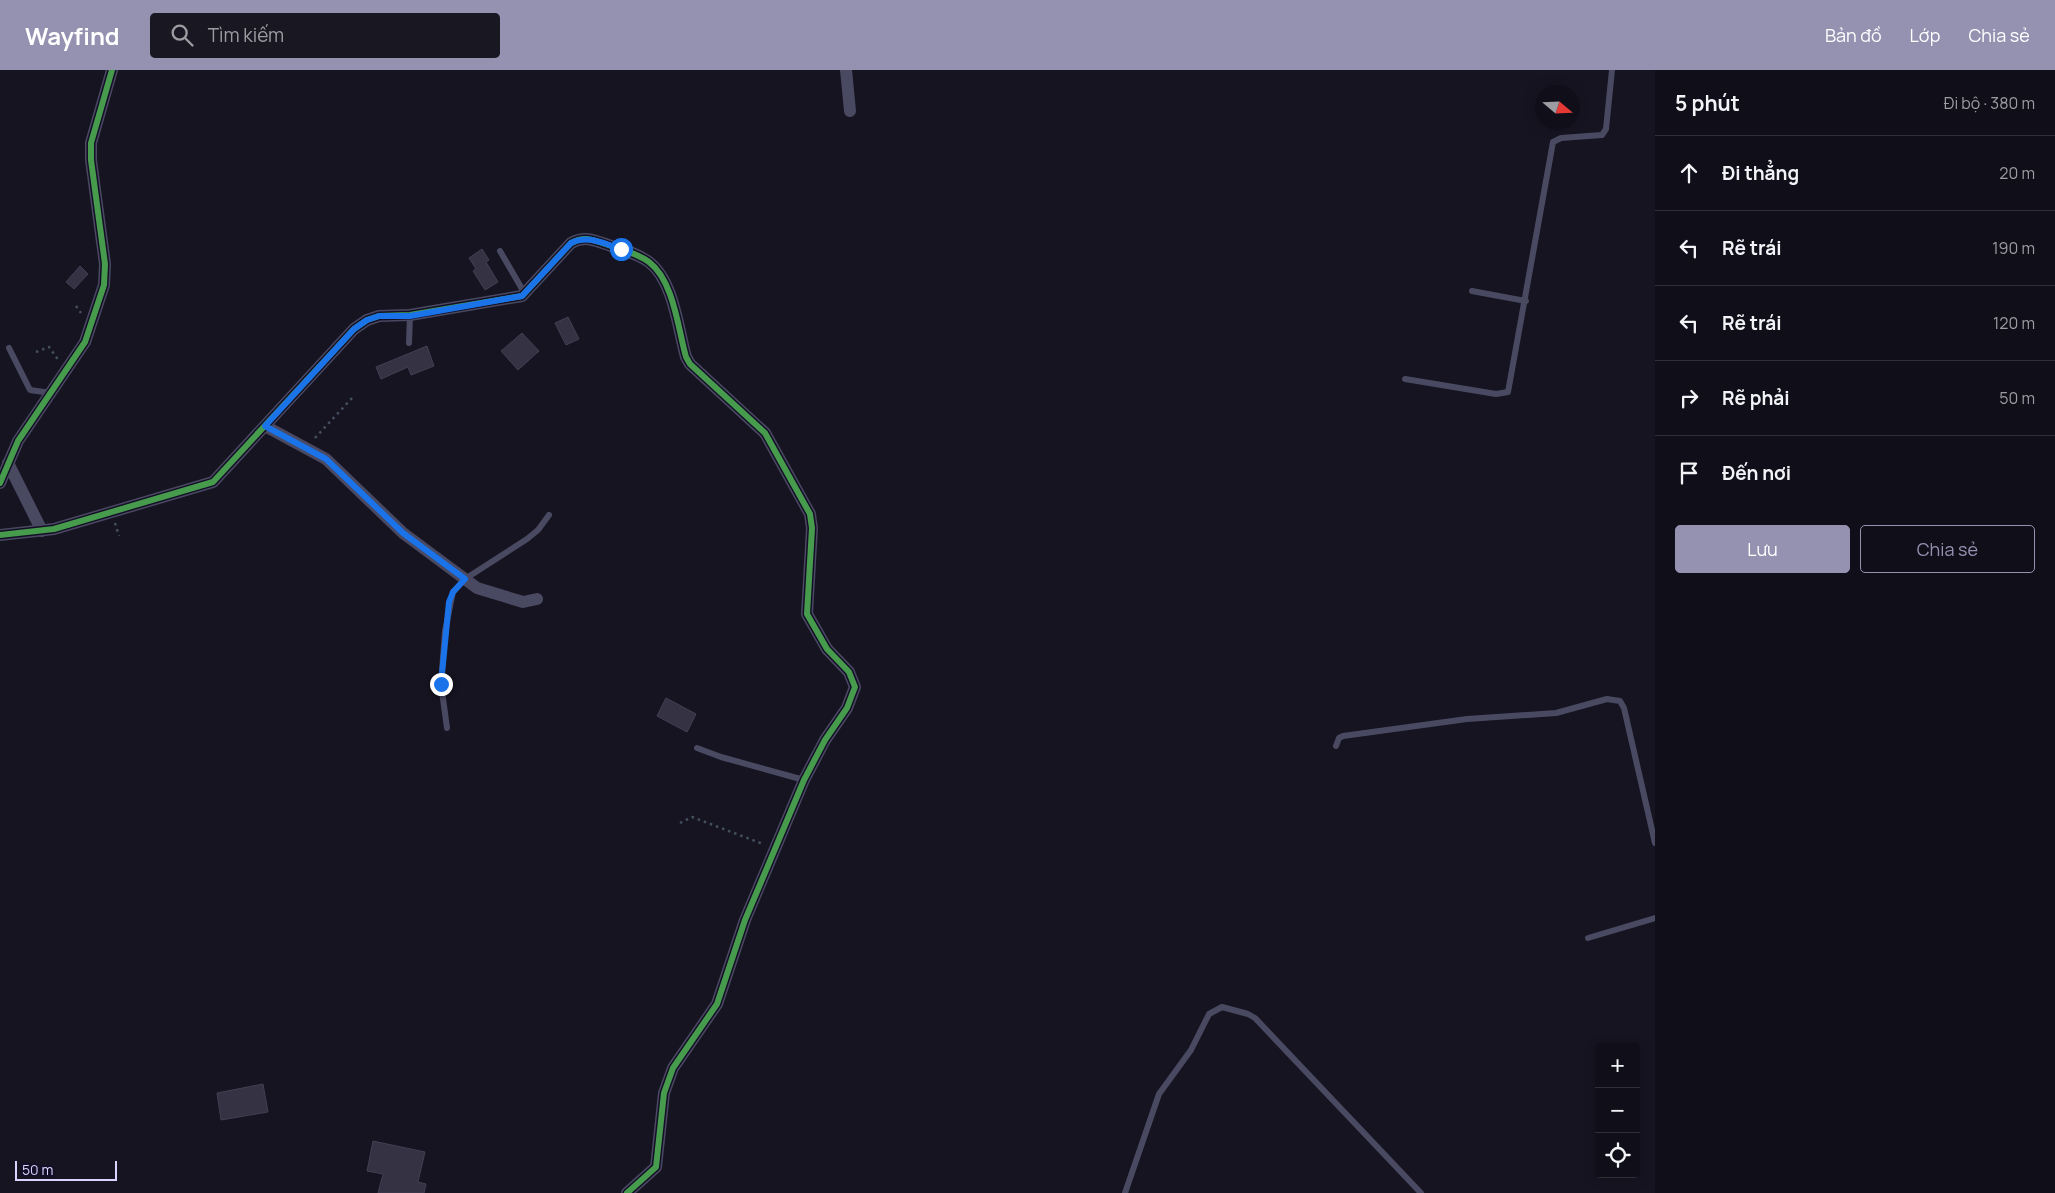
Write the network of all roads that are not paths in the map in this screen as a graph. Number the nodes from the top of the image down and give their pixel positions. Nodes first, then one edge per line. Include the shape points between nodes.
1 (112, 70) edge
2 (846, 70) edge
3 (1612, 70) edge
4 (850, 111) dead end
5 (500, 251) dead end
6 (1472, 291) dead end
7 (525, 294) junction
8 (1526, 301) junction
9 (410, 316) junction
10 (409, 343) dead end
11 (9, 348) dead end
12 (1405, 379) dead end
13 (51, 393) junction
14 (265, 426) junction
15 (8, 463) junction
16 (0, 483) edge
17 (549, 515) dead end
18 (42, 531) junction
19 (0, 535) edge
20 (465, 579) junction
21 (537, 599) dead end
22 (447, 728) dead end
23 (1336, 746) dead end
24 (697, 748) dead end
25 (804, 780) junction
26 (1655, 844) edge
27 (1655, 918) edge
28 (1588, 938) dead end
29 (627, 1193) edge
30 (1125, 1193) edge
31 (1421, 1193) edge

1 - 13 street via 91,143 105,264 104,285 85,342
2 - 4 street
3 - 8 lane via 1606,129 1602,135 1561,138 1553,142
5 - 7 lane
6 - 8 lane
7 - 9 street via 515,299
7 - 25 street via 571,243 581,238 628,252 648,262 659,271 667,285 690,364 771,442 810,514 812,528 806,608 809,619 826,649 849,672 855,687 847,708
8 - 12 lane via 1508,392 1496,394
9 - 10 lane
9 - 14 street via 376,317 357,327
11 - 13 lane via 30,390
13 - 15 street via 18,441
14 - 18 street via 213,482
14 - 20 street via 326,459 403,533
15 - 16 street
15 - 18 street
17 - 20 lane via 527,539
18 - 19 street
20 - 21 street via 477,588 523,602
20 - 22 lane via 453,592 445,631 441,684
23 - 26 lane via 1343,736 1467,719 1556,713 1607,699 1620,701
24 - 25 lane
25 - 29 street via 746,920 717,1004 673,1068 667,1082 656,1167
27 - 28 lane
30 - 31 lane via 1159,1094 1191,1050 1209,1014 1222,1007 1256,1018

